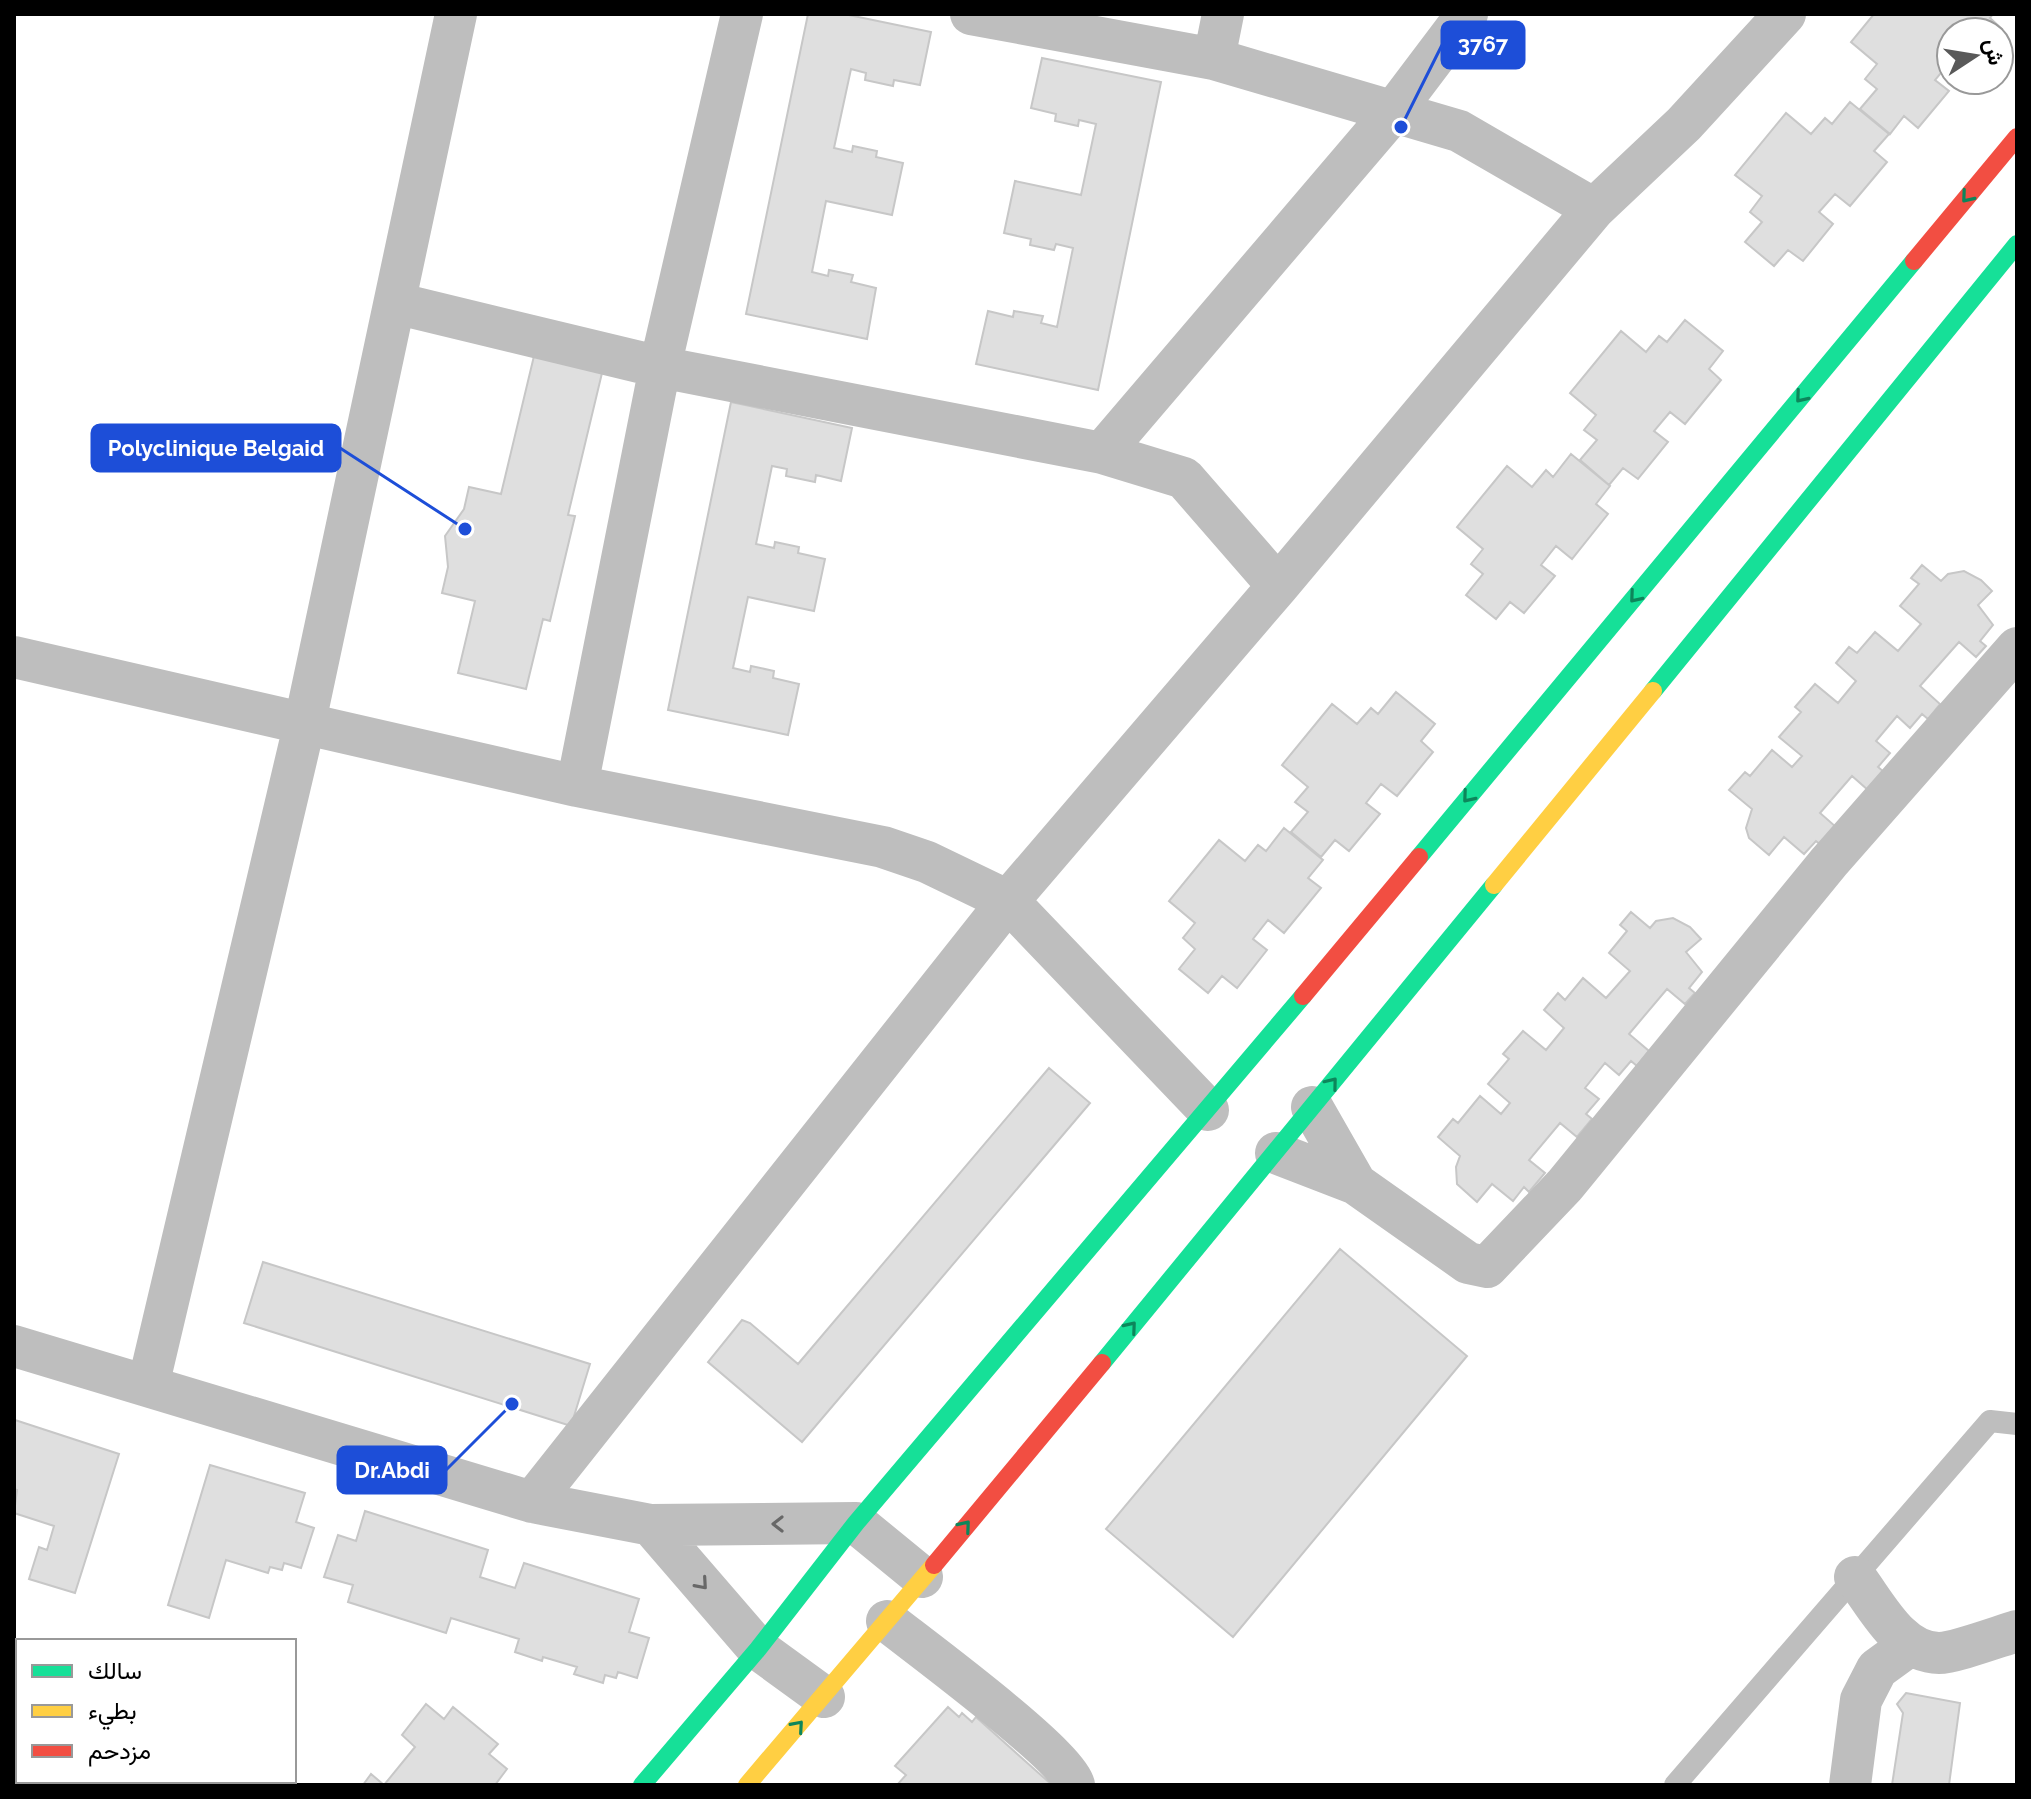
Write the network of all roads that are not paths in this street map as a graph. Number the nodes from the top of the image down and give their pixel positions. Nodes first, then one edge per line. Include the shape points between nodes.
1 (456, 14) edge
2 (742, 14) edge
3 (971, 14) edge
4 (1223, 14) edge
5 (1467, 14) edge
6 (1785, 14) edge
7 (1214, 59) junction
8 (1393, 112) junction
9 (2017, 137) edge
10 (1594, 209) junction
11 (2017, 244) edge
12 (395, 303) junction
13 (660, 367) junction
14 (1102, 453) junction
15 (1278, 586) junction
16 (2017, 648) edge
17 (14, 657) edge
18 (305, 722) junction
19 (577, 786) junction
20 (1008, 901) junction
21 (1312, 1107) junction
22 (1208, 1110) junction
23 (1276, 1153) junction
24 (1356, 1184) junction
25 (14, 1346) edge
26 (148, 1386) junction
27 (2017, 1424) edge
28 (532, 1502) junction
29 (856, 1523) junction
30 (651, 1525) junction
31 (922, 1577) junction
32 (1855, 1577) junction
33 (887, 1621) junction
34 (2017, 1631) edge
35 (1910, 1645) junction
36 (758, 1649) junction
37 (824, 1697) junction
38 (642, 1785) edge
39 (747, 1785) edge
40 (1074, 1785) edge
41 (1675, 1785) edge
42 (1850, 1785) edge

1 - 12 street
2 - 13 street
3 - 7 street
4 - 7 street
5 - 8 street
6 - 10 street via 1684,124
7 - 8 street
8 - 10 street via 1459,131
8 - 14 street
9 -> 22 main road
10 - 15 street
21 -> 11 main road
12 - 13 street
12 - 18 street
13 - 14 street
13 - 19 street
14 - 15 street via 1184,478
15 - 20 street
16 - 24 street via 1829,862 1565,1185 1487,1267 1468,1263
17 - 18 street
18 - 19 street
18 - 26 street
19 - 20 street via 883,847
20 - 22 street
20 - 28 street
21 - 23 main road
21 - 24 street
22 - 29 main road
23 - 24 street
31 -> 23 main road
25 - 26 street
26 - 28 street
27 - 32 lane via 1990,1421
28 - 30 street
29 -> 30 street
29 - 31 street
29 - 36 main road
30 -> 36 street
31 - 33 main road
32 - 35 street
32 - 41 lane
33 - 37 main road
33 - 40 street via 1032,1736
34 - 35 street via 1939,1653
35 - 42 street via 1877,1669 1861,1700
36 - 37 street
36 - 38 main road
39 -> 37 main road

